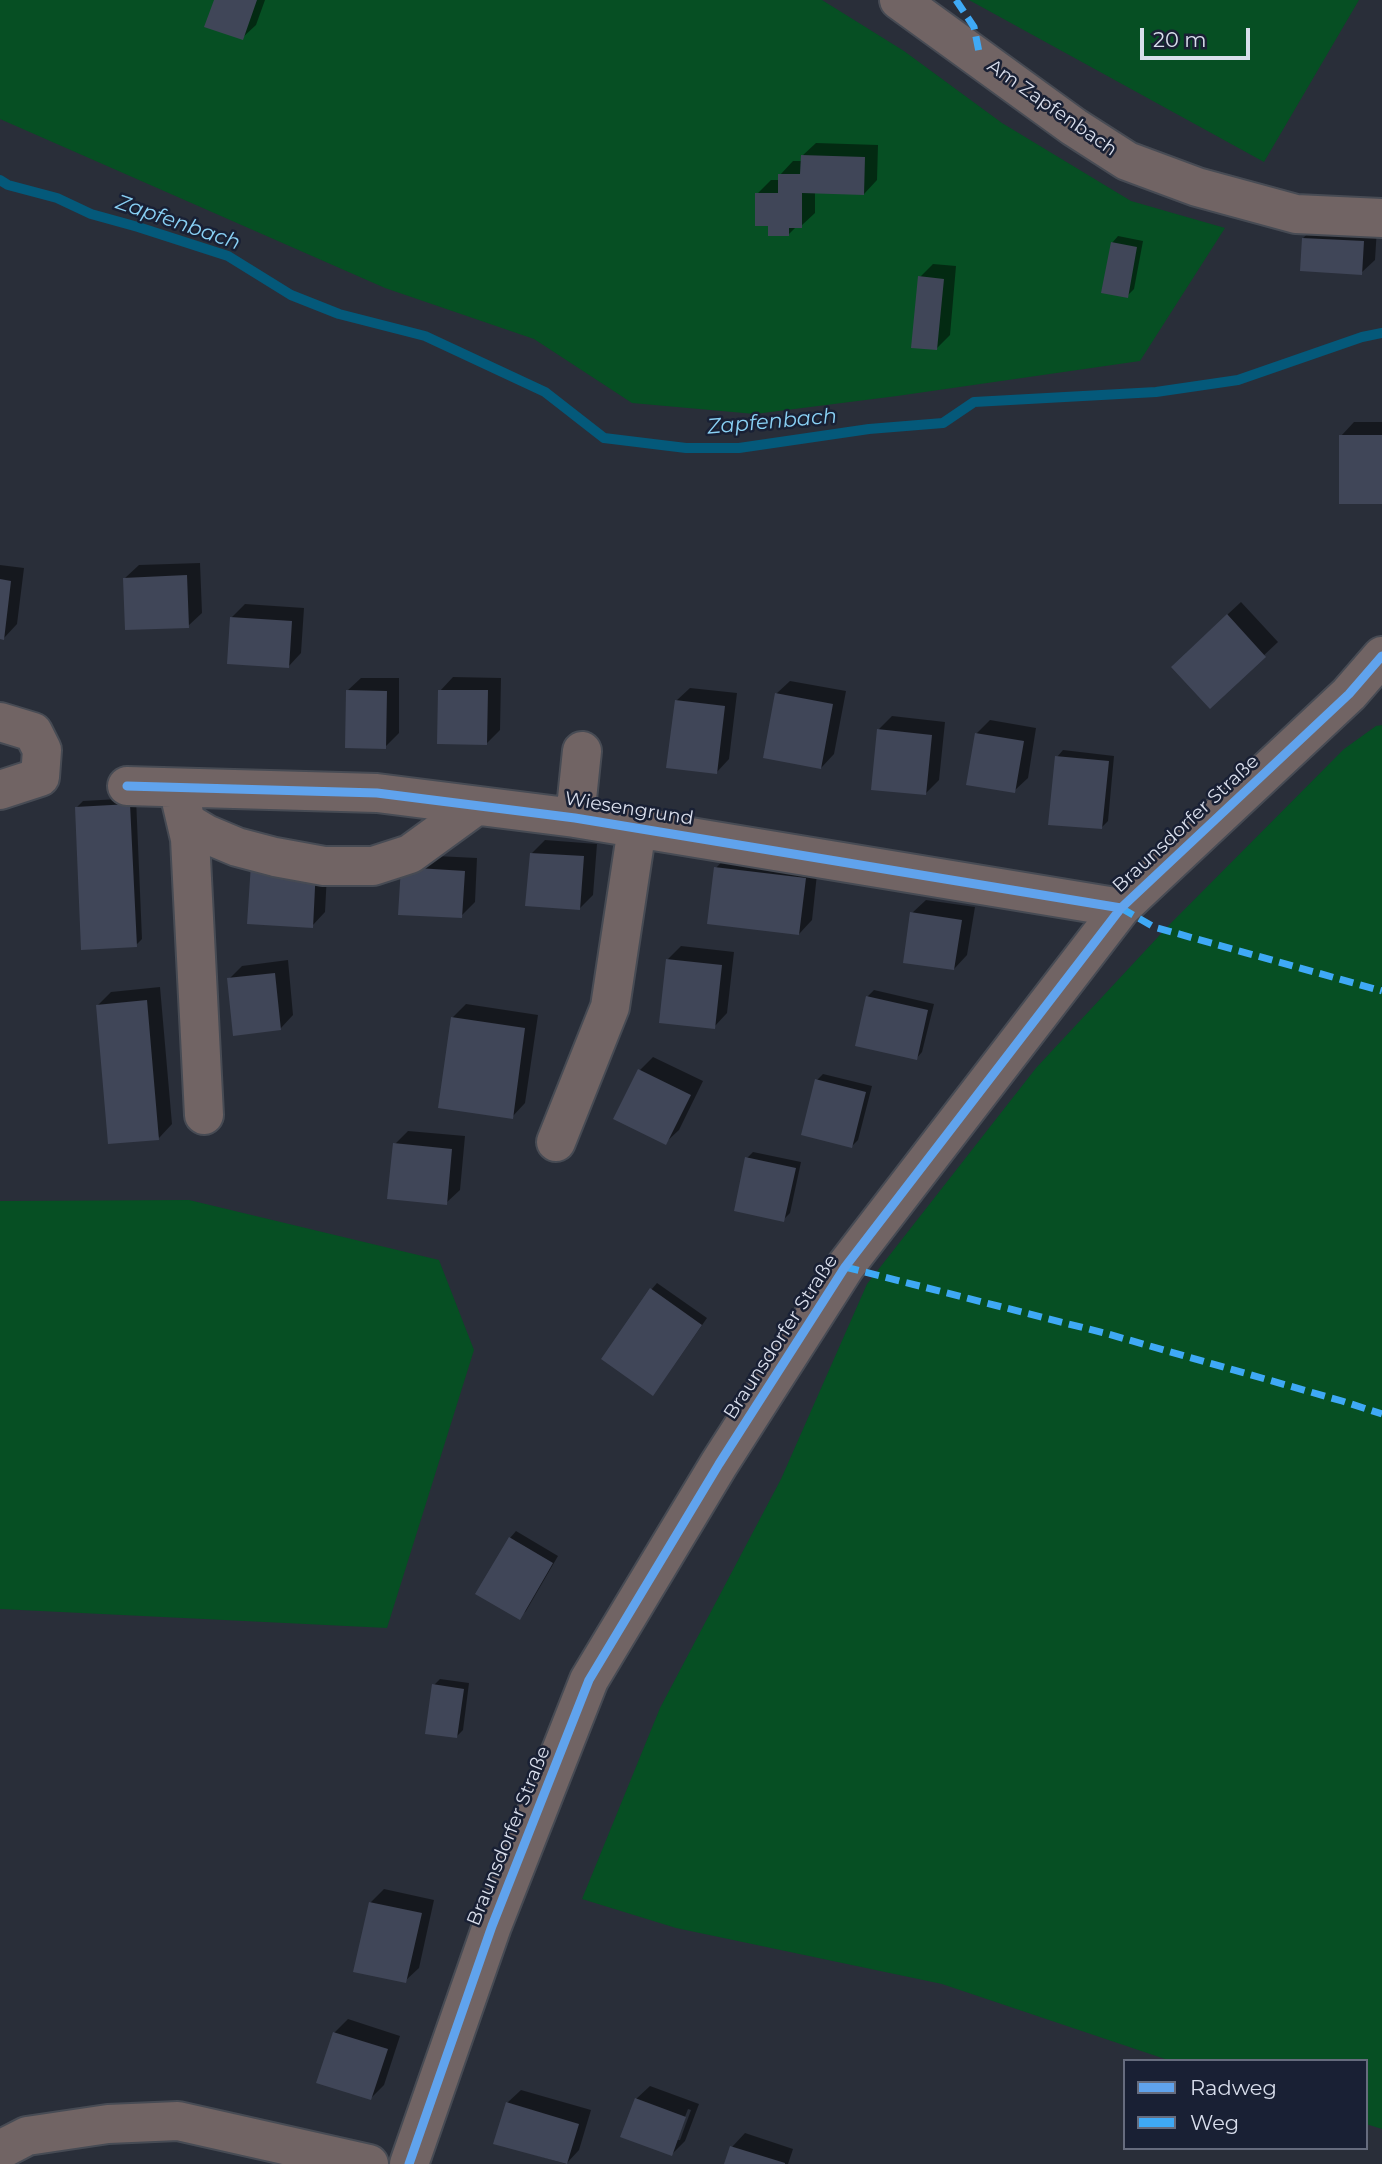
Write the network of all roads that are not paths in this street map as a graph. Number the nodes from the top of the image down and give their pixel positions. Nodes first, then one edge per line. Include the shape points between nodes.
1 (899, 0) edge
2 (1382, 218) edge
3 (1382, 656) edge
4 (0, 722) edge
5 (582, 751) dead end
6 (127, 786) dead end
7 (0, 790) edge
8 (182, 805) junction
9 (476, 806) junction
10 (575, 818) junction
11 (638, 828) junction
12 (1121, 908) junction
13 (204, 1115) dead end
14 (556, 1142) dead end
15 (0, 2150) edge
16 (369, 2164) edge
17 (409, 2164) edge

1 - 2 street, Am Zapfenbach via 1127,161 1197,187 1296,214
3 - 12 street, Braunsdorfer Straße via 1349,694
4 - 7 street via 33,732 42,750 40,777
5 - 10 street, Wiesengrund
6 - 8 street, Wiesengrund
8 - 9 street, Wiesengrund via 377,793
8 - 9 street, Wiesengrund via 206,834 237,847 324,866 373,866 410,854
8 - 13 street via 190,839
9 - 10 street, Wiesengrund
10 - 11 street, Wiesengrund
11 - 12 street, Wiesengrund
11 - 14 street, Wiesengrund via 610,1007
12 - 17 street, Braunsdorfer Straße via 845,1267 589,1680 492,1926
15 - 16 street via 27,2136 108,2124 178,2121

